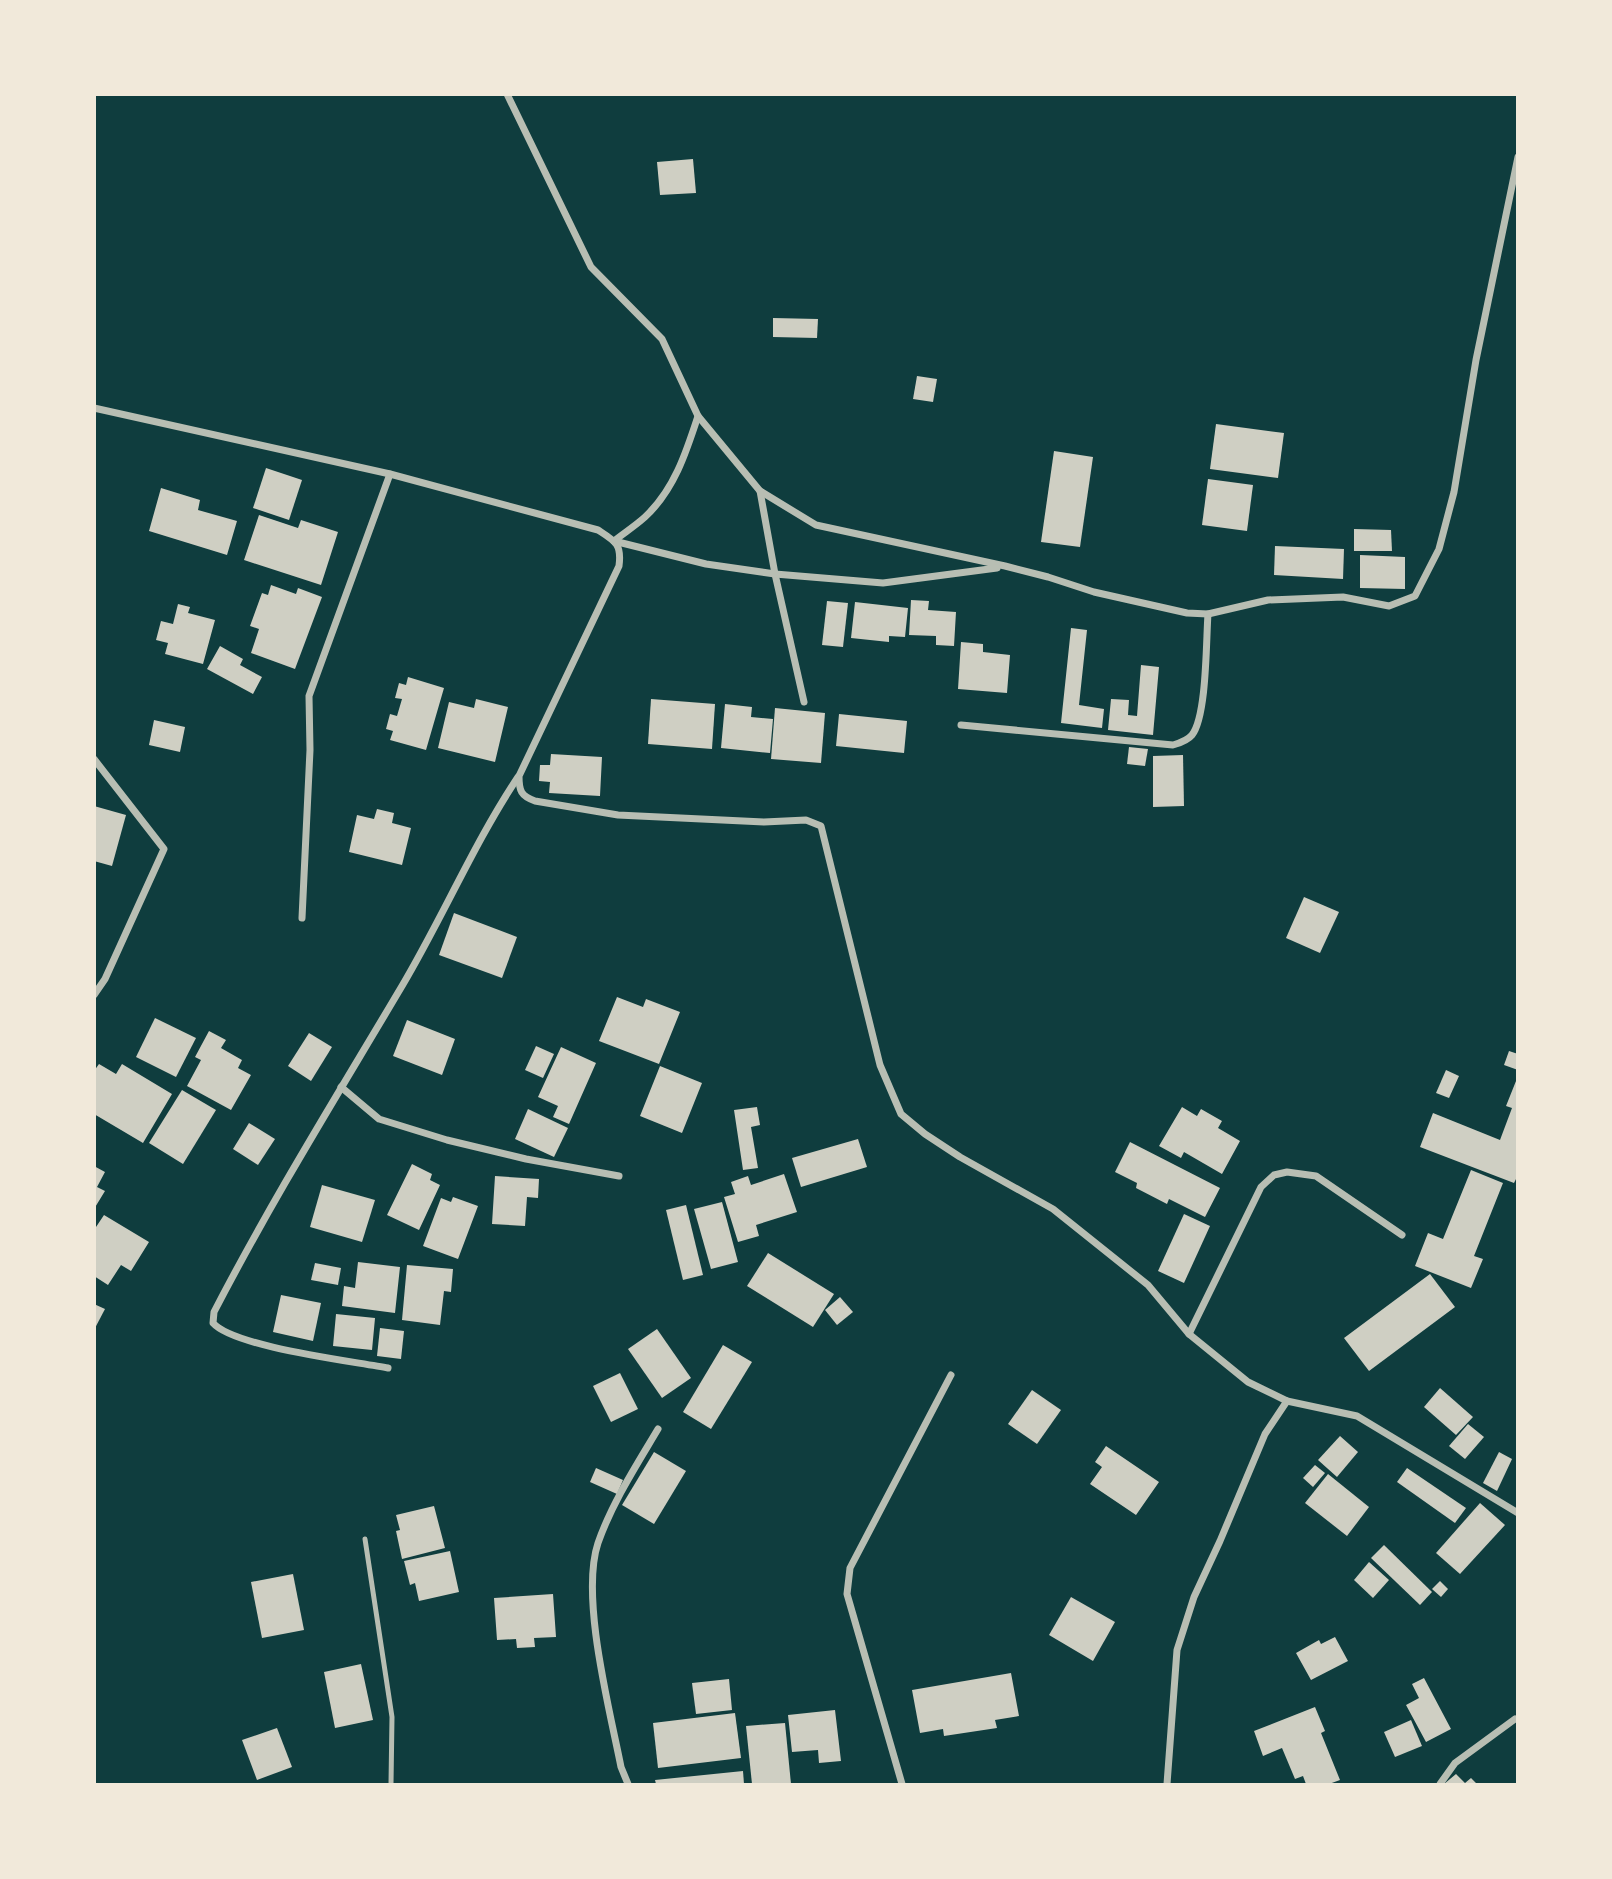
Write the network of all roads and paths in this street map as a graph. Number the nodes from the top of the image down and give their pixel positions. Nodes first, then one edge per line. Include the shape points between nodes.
1 (507, 94) edge
2 (1517, 157) edge
3 (94, 408) edge
4 (698, 416) junction
5 (390, 474) junction
6 (760, 491) junction
7 (614, 541) junction
8 (1005, 566) junction
9 (775, 573) junction
10 (1208, 614) junction
11 (804, 702) dead end
12 (961, 725) dead end
13 (94, 760) edge
14 (519, 776) junction
15 (302, 918) dead end
16 (94, 995) edge
17 (341, 1087) junction
18 (619, 1176) dead end
19 (1402, 1235) dead end
20 (1189, 1334) junction
21 (388, 1368) dead end
22 (951, 1374) dead end
23 (1287, 1401) junction
24 (658, 1429) dead end
25 (1517, 1513) edge
26 (365, 1539) dead end
27 (1515, 1718) dead end
28 (391, 1784) edge
29 (628, 1784) edge
30 (902, 1784) edge
31 (1167, 1784) edge
32 (1440, 1784) edge

1 - 4 street via 591,267 662,339
2 - 10 street via 1454,492 1439,550 1415,596 1389,606 1343,597 1268,600
3 - 5 street
4 - 6 street
4 - 7 street via 668,489
5 - 7 street via 598,530
5 - 15 street via 309,696
6 - 8 street via 816,525
6 - 9 street
7 - 9 street via 706,564
7 - 14 street via 621,553 619,566
8 - 9 street via 883,583
8 - 10 street via 1136,602
9 - 11 street
10 - 12 street via 1196,729 1190,738 1173,746
13 - 16 street via 164,849
14 - 17 street
14 - 20 street via 524,797 606,813 806,820 821,826 880,1065 901,1114 960,1157 1054,1209 1148,1286
17 - 18 street via 379,1119 460,1143
17 - 21 street via 253,1239 214,1312 213,1323 253,1343
19 - 20 street via 1316,1176 1274,1175 1261,1187
20 - 23 street via 1248,1382
22 - 30 street via 850,1567 847,1594
23 - 25 street via 1357,1416
23 - 31 street via 1265,1434 1177,1650
24 - 29 street via 616,1501 597,1546 593,1586 600,1659
26 - 28 lane via 392,1717
27 - 32 street via 1455,1763

